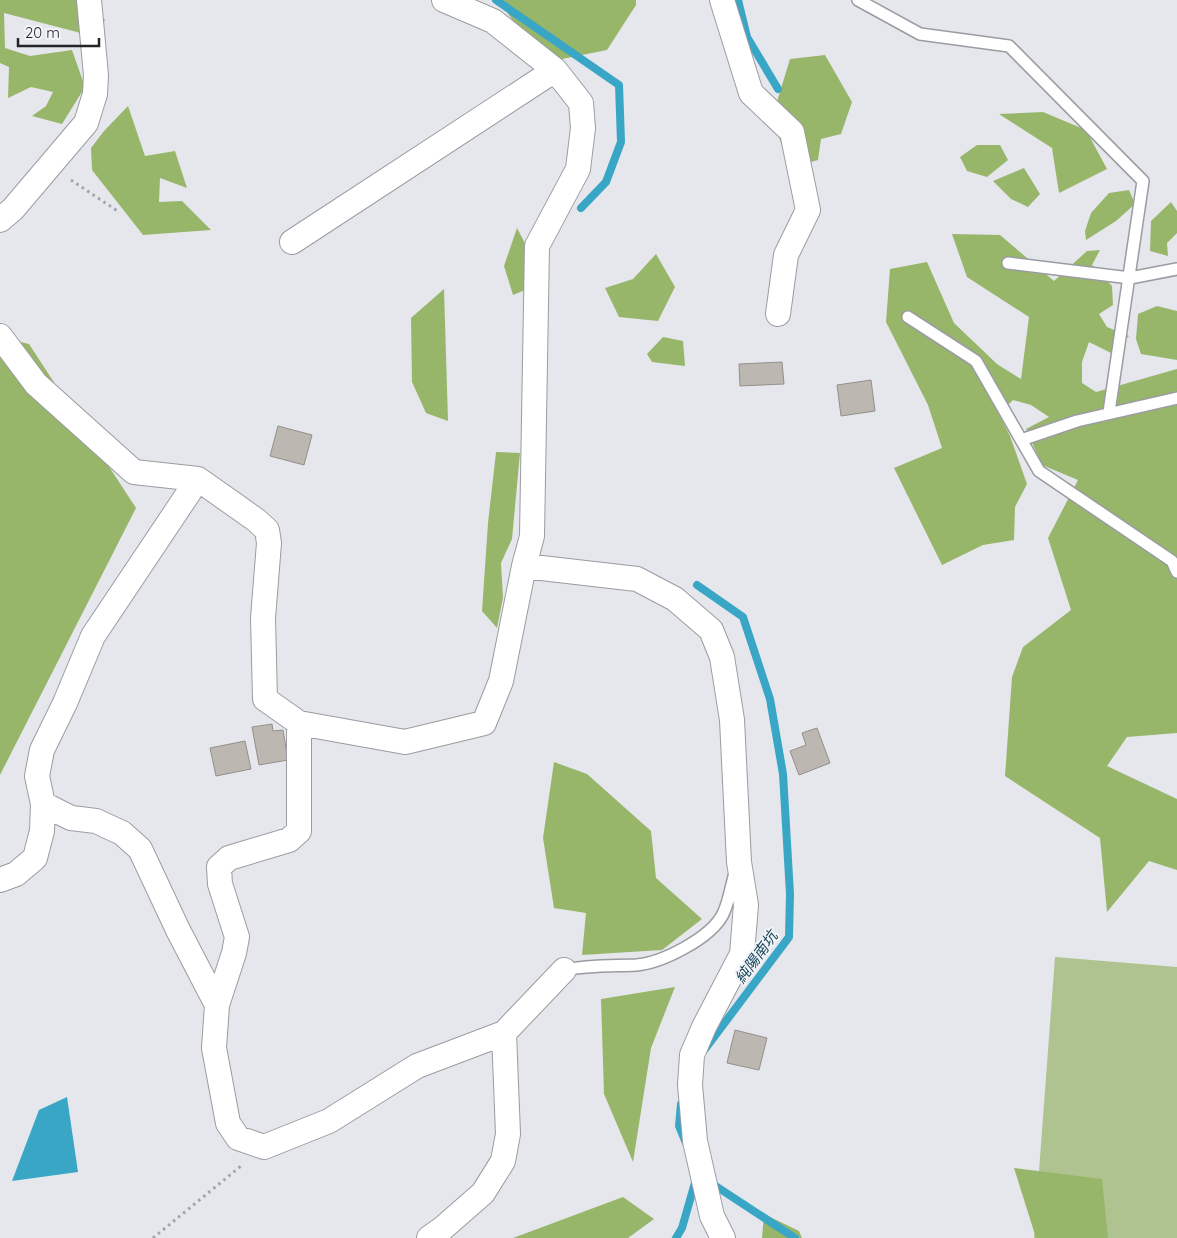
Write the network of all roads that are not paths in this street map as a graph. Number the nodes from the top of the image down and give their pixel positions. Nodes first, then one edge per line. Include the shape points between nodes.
1 (89, 0) edge
2 (444, 0) edge
3 (722, 0) edge
4 (858, 0) edge
5 (555, 70) junction
6 (0, 220) edge
7 (292, 242) dead end
8 (1008, 263) dead end
9 (1177, 269) edge
10 (1130, 278) junction
11 (778, 314) dead end
12 (908, 317) dead end
13 (0, 336) edge
14 (1177, 398) edge
15 (1109, 412) junction
16 (1021, 440) junction
17 (198, 479) junction
18 (524, 566) junction
19 (1177, 572) edge
20 (299, 723) junction
21 (43, 804) junction
22 (739, 862) junction
23 (0, 880) edge
24 (564, 970) joint
25 (217, 1005) junction
26 (504, 1033) junction
27 (712, 1216) junction
28 (430, 1238) edge
29 (703, 1238) edge
30 (723, 1238) edge

1 - 6 street via 96,75 95,94 86,123
2 - 5 street via 492,22
3 - 11 street via 751,93 792,132 808,210 786,255
4 - 10 lane via 920,34 1008,46 1143,181
5 - 7 street
5 - 18 street via 581,103 583,128 578,170 537,246 532,536
8 - 10 lane
9 - 10 lane
10 - 15 lane
12 - 16 lane via 976,361
13 - 17 street via 36,384 134,472
14 - 15 lane
15 - 16 lane
16 - 19 lane via 1039,471 1172,561
17 - 20 street via 267,530 269,543 263,618 265,699
17 - 21 street via 93,636 42,750 37,776
18 - 20 street via 501,681 484,723 405,742
18 - 22 street via 637,579 675,599 711,630 722,657 732,720
20 - 25 street via 300,832 289,840 229,858 219,867 220,884 237,937
21 - 23 street via 42,831 35,858 16,874
21 - 25 street via 71,818 96,821 122,834 140,849
22 - 24 lane via 723,914 714,927 698,940 660,959 638,965 581,966
22 - 27 street via 746,905 742,954 692,1054 690,1084 695,1141
24 - 26 street
25 - 26 street via 214,1048 228,1123 238,1138 264,1147 329,1121 417,1066
26 - 28 street via 508,1134 502,1161 483,1192
27 - 29 street
27 - 30 street

